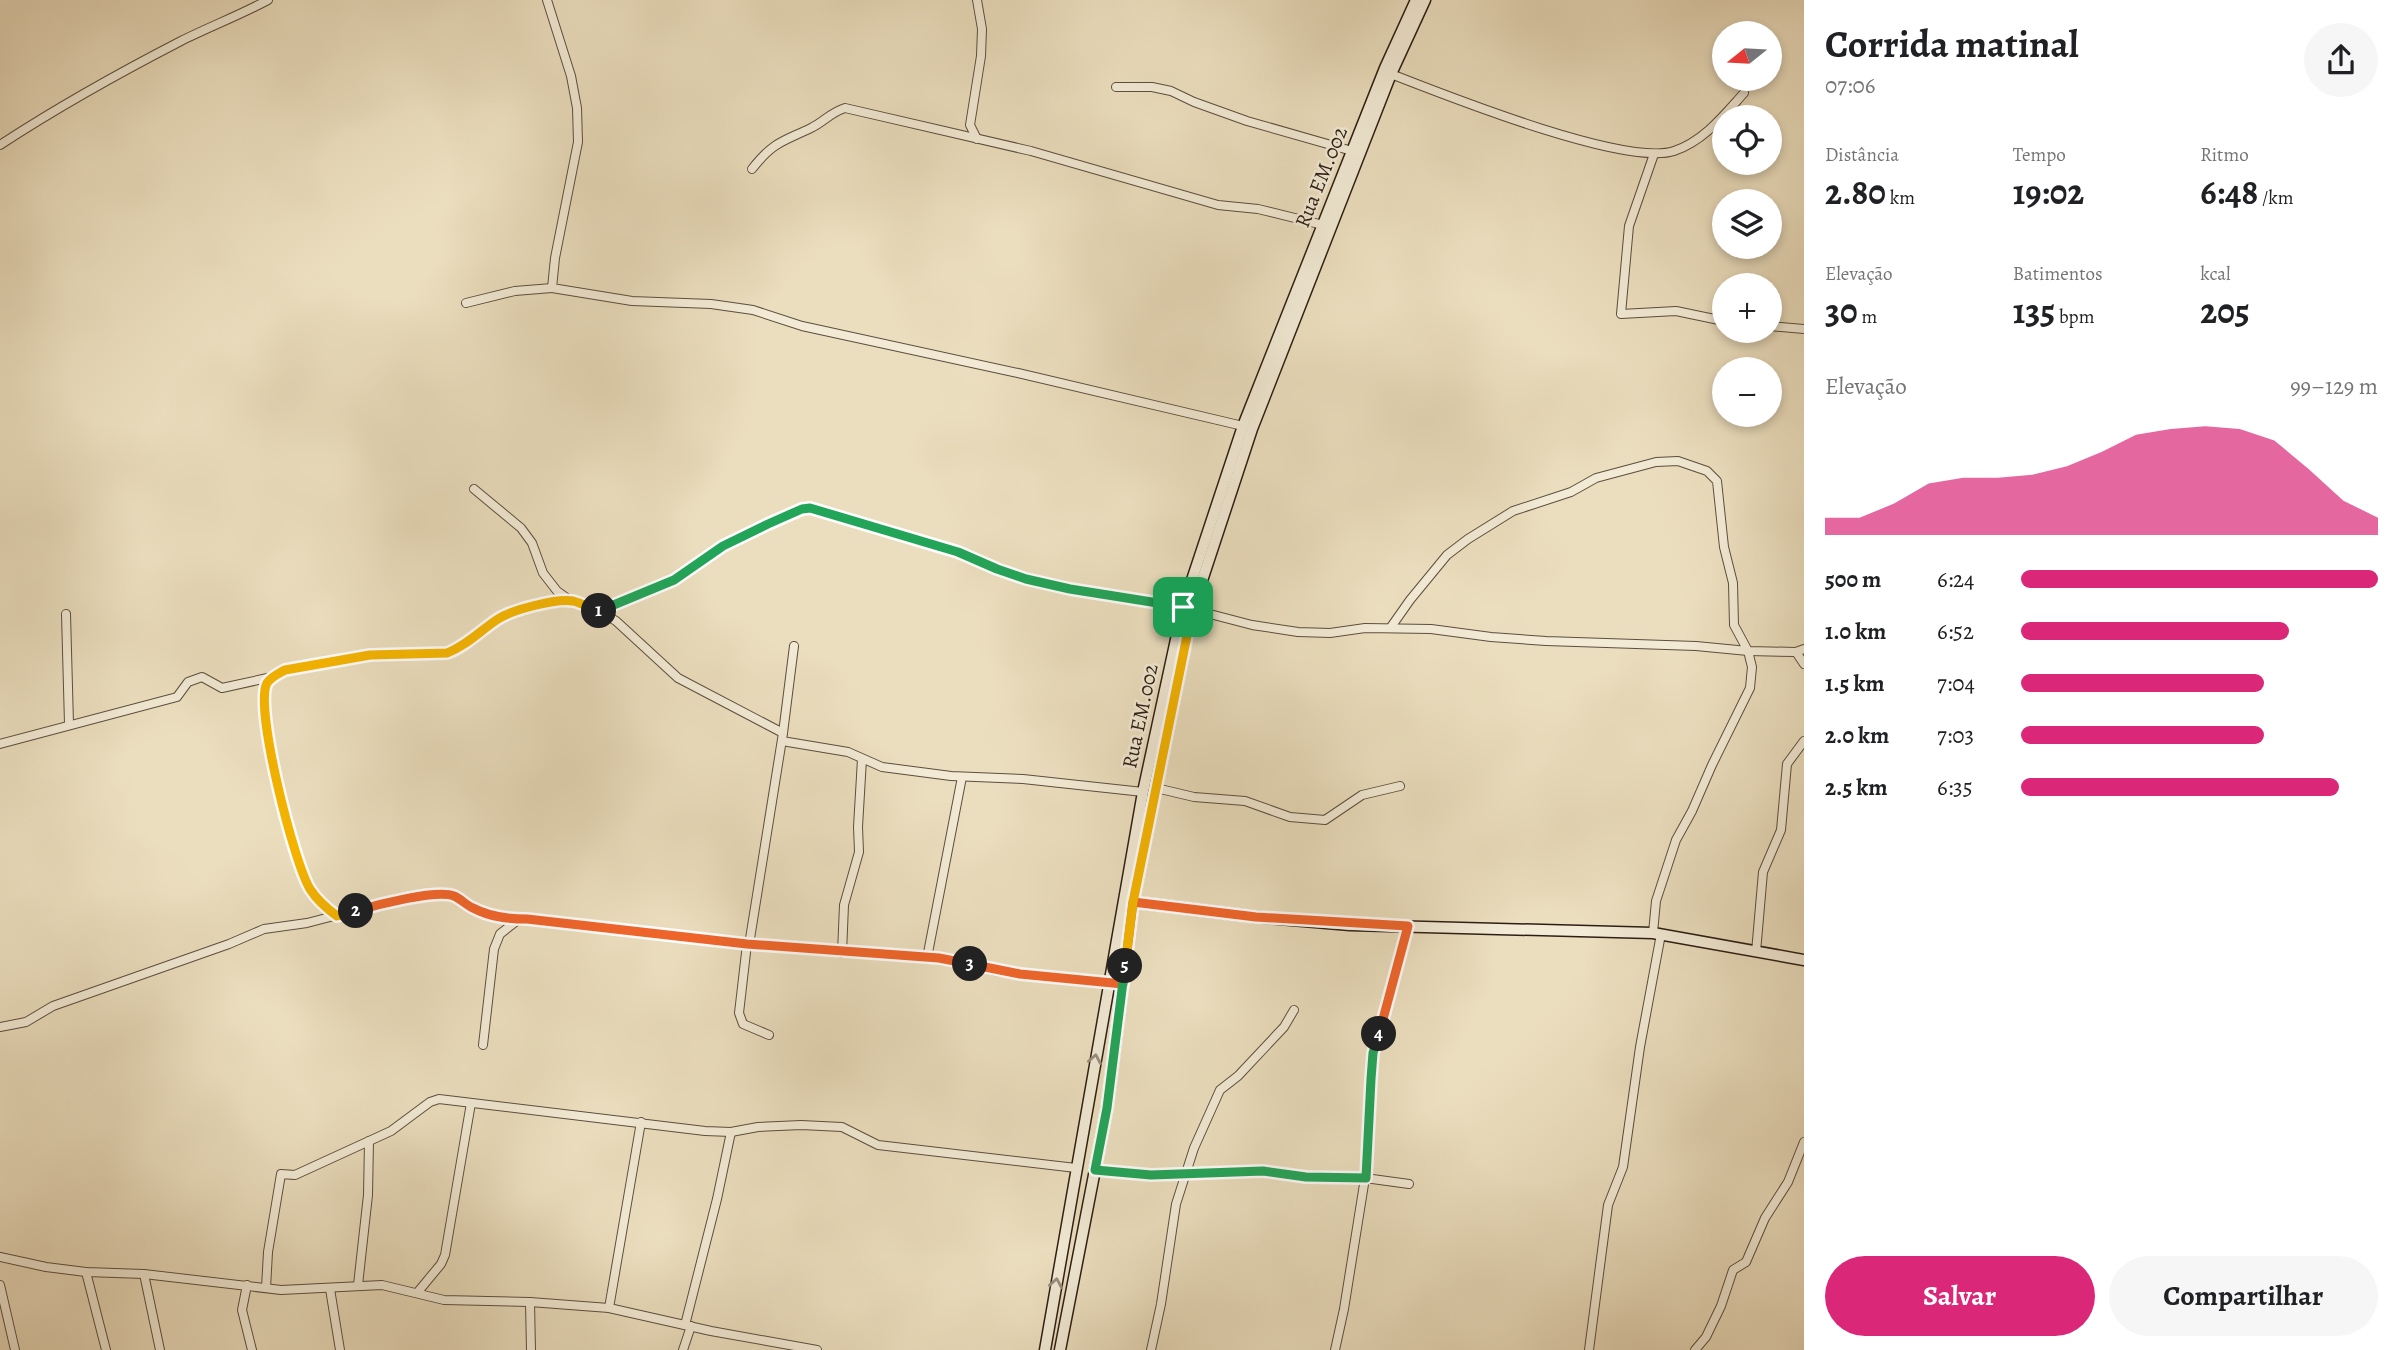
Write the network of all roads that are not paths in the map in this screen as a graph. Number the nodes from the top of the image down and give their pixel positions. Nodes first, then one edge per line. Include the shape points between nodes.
1 (268, 0) edge
2 (547, 0) edge
3 (977, 0) edge
4 (1416, 0) edge
5 (1425, 0) edge
6 (1391, 74) junction
7 (1116, 87) dead end
8 (1744, 93) dead end
9 (977, 139) junction
10 (0, 145) edge
11 (1352, 151) junction
12 (1654, 154) junction
13 (752, 169) dead end
14 (1323, 225) junction
15 (552, 288) junction
16 (466, 303) dead end
17 (1712, 318) edge
18 (1782, 327) edge
19 (1804, 329) edge
20 (1243, 426) junction
21 (474, 489) dead end
22 (571, 601) junction
23 (1187, 609) junction
24 (601, 611) junction
25 (66, 614) dead end
26 (1391, 627) junction
27 (794, 646) dead end
28 (1748, 651) junction
29 (1800, 651) edge
30 (1804, 664) edge
31 (272, 677) junction
32 (69, 724) junction
33 (782, 737) junction
34 (1804, 741) edge
35 (0, 744) edge
36 (862, 759) junction
37 (962, 777) junction
38 (1400, 786) dead end
39 (1156, 788) junction
40 (1143, 792) junction
41 (1133, 902) junction
42 (337, 916) junction
43 (520, 919) junction
44 (1408, 926) junction
45 (1657, 934) junction
46 (748, 945) junction
47 (1756, 952) junction
48 (842, 953) junction
49 (927, 958) junction
50 (1804, 960) edge
51 (1109, 982) junction
52 (1123, 984) junction
53 (1294, 1010) dead end
54 (0, 1027) edge
55 (769, 1035) dead end
56 (483, 1045) dead end
57 (471, 1103) junction
58 (641, 1122) junction
59 (731, 1132) junction
60 (369, 1141) junction
61 (1804, 1142) edge
62 (1076, 1168) junction
63 (1095, 1170) junction
64 (1186, 1173) junction
65 (1366, 1178) junction
66 (1409, 1184) dead end
67 (0, 1257) edge
68 (86, 1272) junction
69 (144, 1275) junction
70 (0, 1285) edge
71 (247, 1285) junction
72 (358, 1285) junction
73 (266, 1287) junction
74 (330, 1289) junction
75 (417, 1293) junction
76 (1, 1301) edge
77 (530, 1302) junction
78 (609, 1308) junction
79 (688, 1325) junction
80 (15, 1350) edge
81 (106, 1350) edge
82 (160, 1350) edge
83 (251, 1350) edge
84 (340, 1350) edge
85 (531, 1350) edge
86 (683, 1350) edge
87 (817, 1350) edge
88 (1045, 1350) edge
89 (1060, 1350) edge
90 (1150, 1350) edge
91 (1335, 1350) edge
92 (1589, 1350) edge
93 (1695, 1350) edge

1 - 10 street via 107,80
2 - 15 street via 571,76 578,142
3 - 9 street via 981,55 970,125
4 - 11 street, Rua EM.002
5 - 6 street, Rua EM.002
6 - 12 street via 1490,111 1592,142
6 - 23 street, Rua EM.002
7 - 11 street via 1171,91 1247,121
8 - 12 street via 1693,142
9 - 13 street via 845,108 766,150
9 - 14 street via 1218,205 1258,209
11 - 14 street, Rua EM.002
12 - 17 street via 1629,226 1621,314 1676,311
14 - 20 street, Rua EM.002
15 - 16 street via 515,290
15 - 20 street via 632,301 753,310 802,326
18 - 19 street
20 - 23 street, Rua EM.002
21 - 22 street via 521,528 543,573
22 - 24 street
22 - 31 street via 514,611 447,653 370,655 285,670
23 - 24 street via 1026,579 958,552 810,508 723,546 674,580
23 - 26 street via 1298,632
23 - 39 street, Rua EM.002
23 - 40 street, Rua EM.002
24 - 33 street via 678,678
25 - 32 street
26 - 28 street via 1532,640
26 - 28 street via 1447,555 1495,521 1596,478 1678,461 1707,471 1717,481 1733,583 1734,625
27 - 33 street
28 - 29 street
28 - 45 street via 1750,688 1676,840 1656,901
29 - 30 street
31 - 32 street via 222,688 202,677 187,682 177,697
31 - 42 street via 264,699 274,766 297,860 310,888
32 - 35 street
33 - 36 street
33 - 46 street
34 - 47 street via 1787,764 1781,830 1763,872
36 - 37 street
36 - 48 street via 859,852 844,905
37 - 40 street
37 - 49 street
38 - 39 street via 1362,795 1325,820 1290,817 1245,801
39 - 41 street, Rua EM.002
40 - 51 street, Rua EM.002
41 - 44 street via 1256,917
41 - 52 street, Rua EM.002
42 - 43 street via 440,894 453,895 489,915
42 - 54 street via 264,929 53,1006 26,1022
43 - 46 street
43 - 56 street via 500,934 494,949
44 - 45 street
44 - 65 street via 1373,1053
45 - 47 street
45 - 92 street via 1623,1167 1608,1205
46 - 48 street
46 - 55 street via 739,1013 743,1024
47 - 50 street
48 - 49 street
49 - 51 street via 995,971
51 - 52 street
62 -> 51 street, Rua EM.002
52 - 63 street, Rua EM.002
53 - 64 street via 1284,1027 1220,1090
57 - 58 street
57 - 60 street via 446,1098 430,1102
57 - 75 street via 445,1255
58 - 59 street
58 - 78 street
59 - 62 street via 758,1127 842,1127 878,1144
59 - 79 street
60 - 72 street
60 - 73 street via 295,1175 281,1174
61 - 93 street via 1788,1182 1765,1218 1746,1262 1733,1270 1721,1306
88 -> 62 street, Rua EM.002
63 - 64 street
63 - 89 street, Rua EM.002
64 - 65 street via 1263,1171
64 - 90 street via 1176,1204
65 - 66 street
65 - 91 street
67 - 68 street
68 - 69 street
68 - 81 street
69 - 71 street
69 - 82 street
70 - 76 street
71 - 73 street
71 - 83 street via 242,1310
72 - 74 street
72 - 75 street
73 - 74 street
74 - 84 street
75 - 77 street via 443,1300
76 - 80 street
77 - 78 street
77 - 85 street
78 - 79 street
79 - 86 street
79 - 87 street

